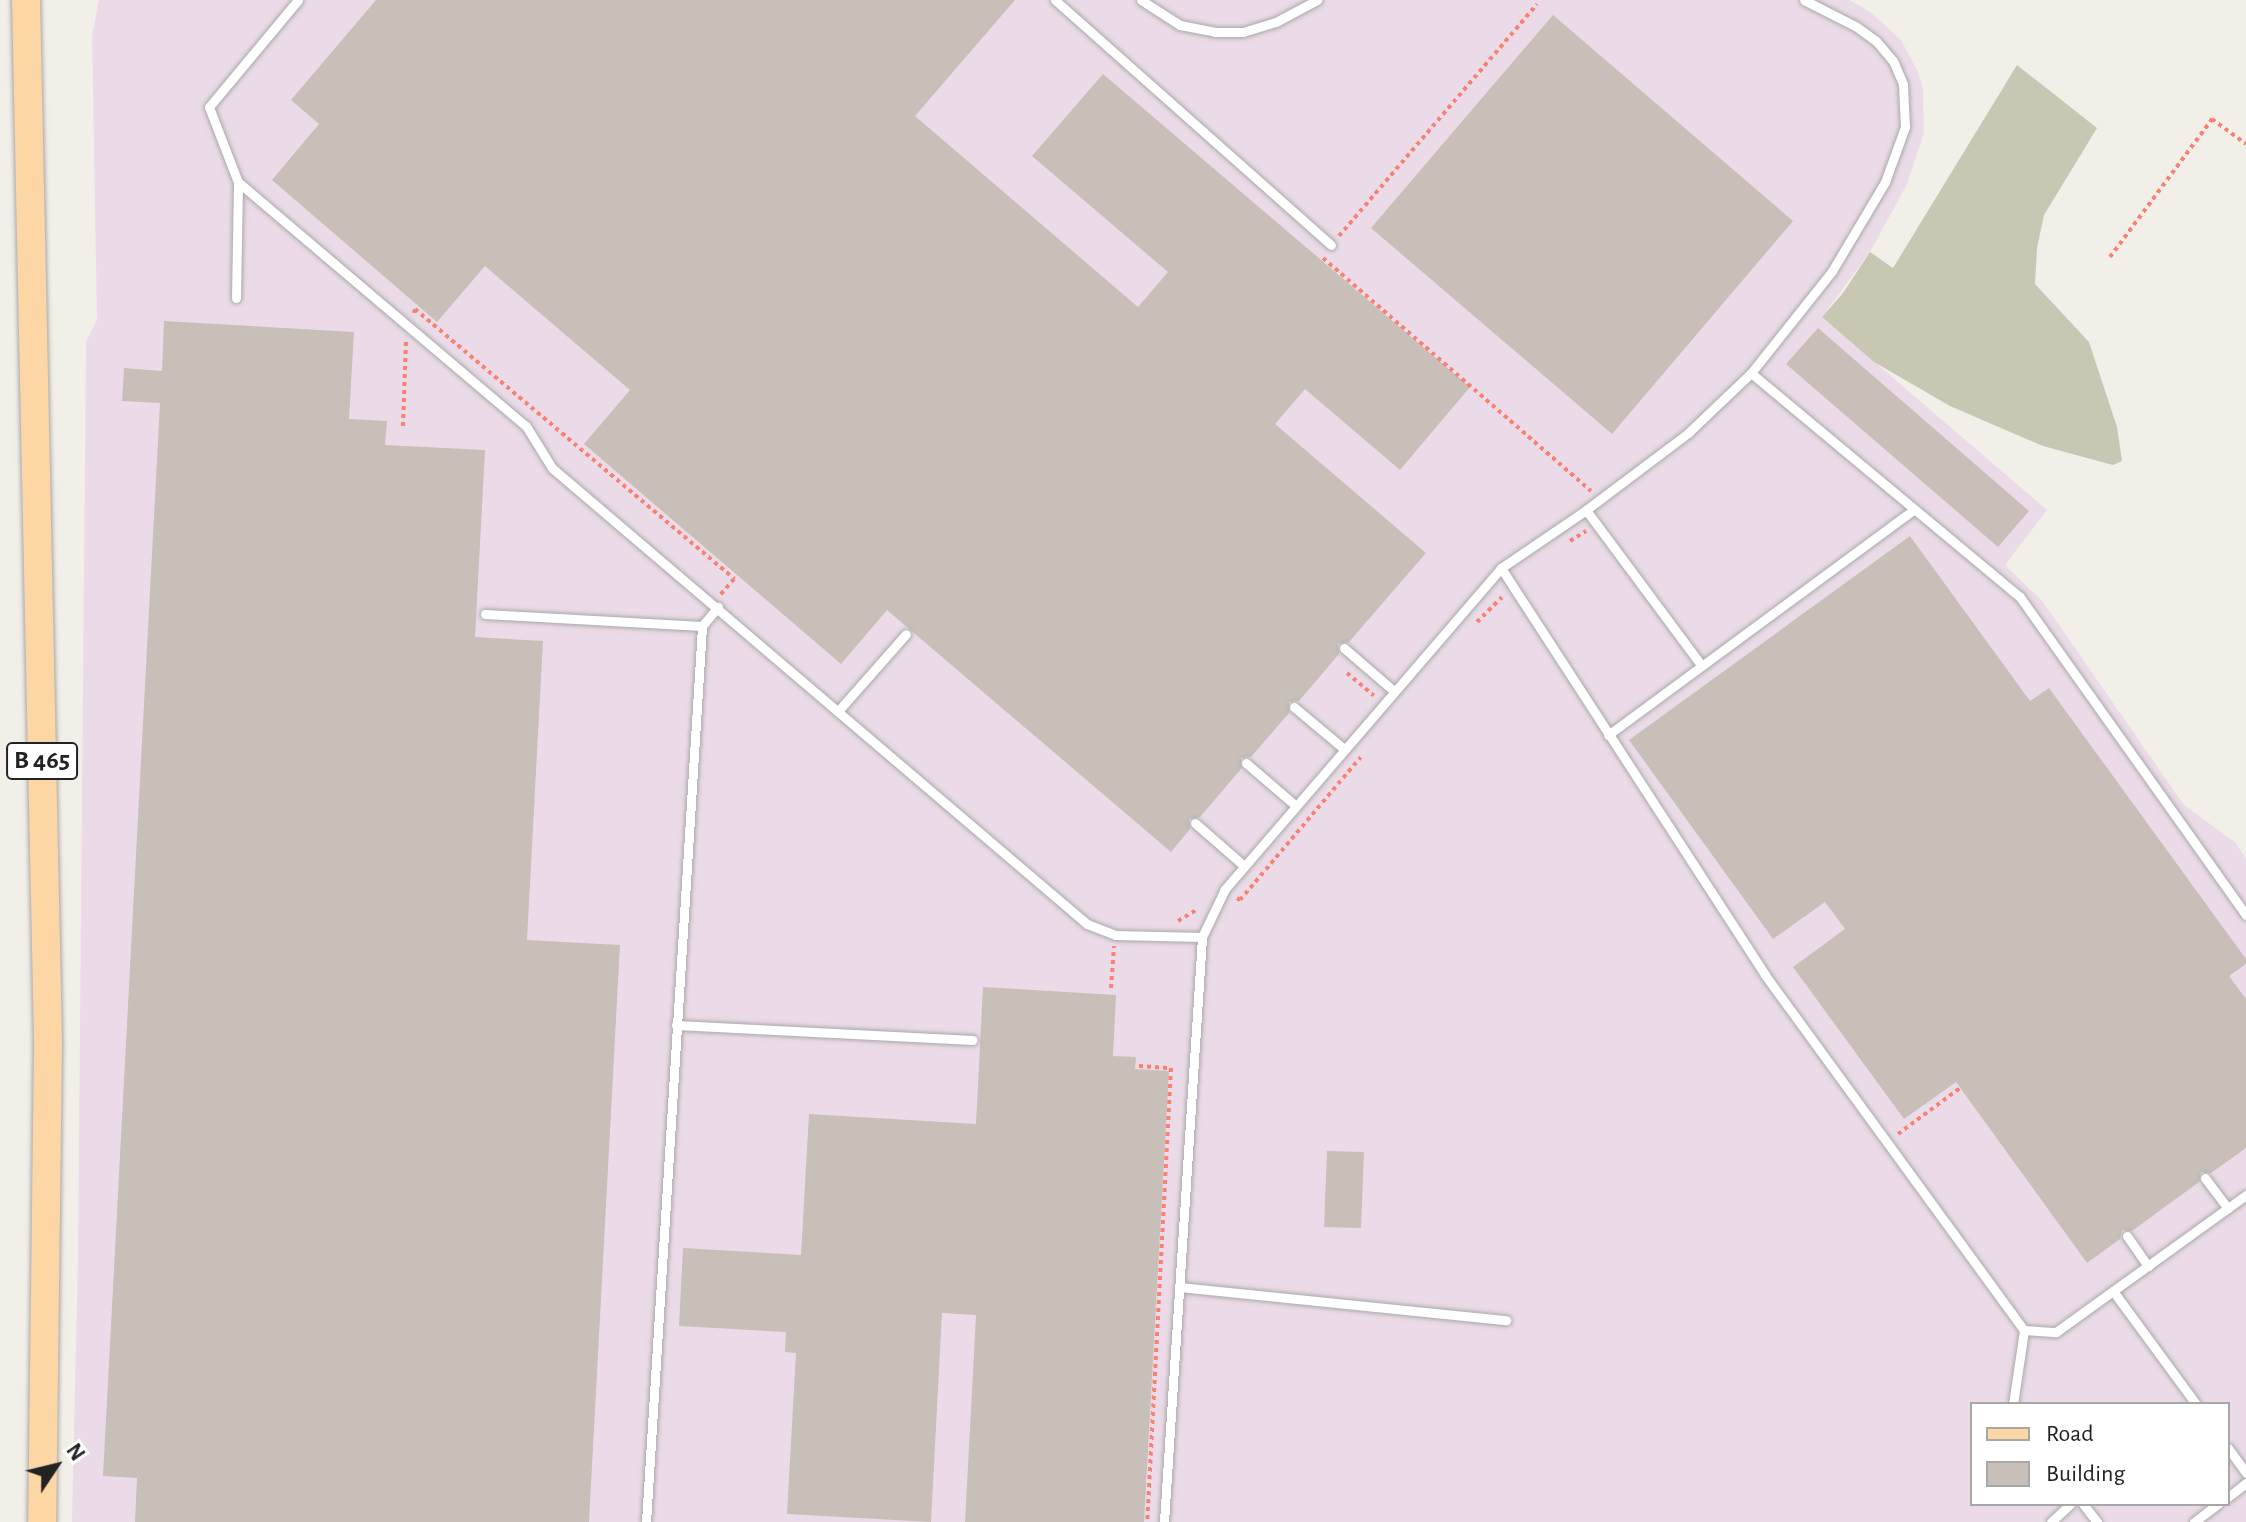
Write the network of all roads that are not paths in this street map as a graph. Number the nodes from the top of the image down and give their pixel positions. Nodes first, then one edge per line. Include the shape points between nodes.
1 (26, 0) edge
2 (298, 0) edge
3 (1055, 0) edge
4 (1141, 0) edge
5 (1317, 0) edge
6 (1804, 0) edge
7 (238, 182) junction
8 (1331, 245) road end
9 (236, 298) dead end
10 (1751, 373) junction
11 (1586, 510) junction
12 (1913, 510) junction
13 (1501, 568) junction
14 (715, 605) junction
15 (485, 614) dead end
16 (702, 626) junction
17 (906, 634) dead end
18 (1344, 648) dead end
19 (1702, 666) junction
20 (1394, 691) junction
21 (1294, 707) dead end
22 (839, 710) junction
23 (1608, 735) junction
24 (1344, 749) junction
25 (1246, 763) dead end
26 (1295, 805) junction
27 (1195, 823) dead end
28 (1243, 865) junction
29 (2246, 915) edge
30 (1202, 937) junction
31 (676, 1025) junction
32 (973, 1040) dead end
33 (2205, 1178) dead end
34 (2246, 1195) edge
35 (2228, 1208) junction
36 (2127, 1236) dead end
37 (2148, 1266) junction
38 (1179, 1287) junction
39 (2113, 1291) junction
40 (1506, 1320) dead end
41 (2024, 1330) junction
42 (2013, 1402) edge
43 (2195, 1402) edge
44 (2230, 1451) edge
45 (2246, 1473) edge
46 (2246, 1483) edge
47 (2230, 1495) edge
48 (2068, 1506) edge
49 (2085, 1506) edge
50 (2215, 1506) edge
51 (42, 1522) edge
52 (646, 1522) edge
53 (1164, 1522) edge
54 (2051, 1522) edge
55 (2097, 1522) edge
56 (2194, 1522) edge

1 - 51 main road, B 465 via 48,1044
2 - 7 lane via 209,107
3 - 8 lane
4 - 5 lane via 1180,25 1229,32 1276,22
6 - 10 lane via 1855,26 1893,61 1903,84 1905,127 1885,182 1832,271
7 - 9 lane
7 - 14 lane via 526,426 552,468
10 - 11 lane via 1688,433
10 - 12 lane
11 - 13 lane
11 - 19 lane
12 - 19 lane
12 - 29 lane via 2020,597
13 - 20 lane
13 - 23 lane
14 - 16 lane
14 - 22 lane
15 - 16 lane
16 - 31 lane
17 - 22 lane
18 - 20 lane
19 - 23 lane
20 - 24 lane
21 - 24 lane
22 - 30 lane via 1087,924 1115,935
23 - 41 lane via 1765,975
24 - 26 lane
25 - 26 lane
26 - 28 lane
27 - 28 lane
28 - 30 lane
30 - 38 lane
31 - 32 lane
31 - 52 lane
33 - 35 lane
34 - 35 lane
35 - 37 lane
36 - 37 lane
37 - 39 lane
38 - 40 lane
38 - 53 lane
39 - 41 lane via 2056,1332
39 - 43 lane
41 - 42 lane
44 - 45 lane
46 - 47 lane
48 - 54 lane
49 - 55 lane
50 - 56 lane

